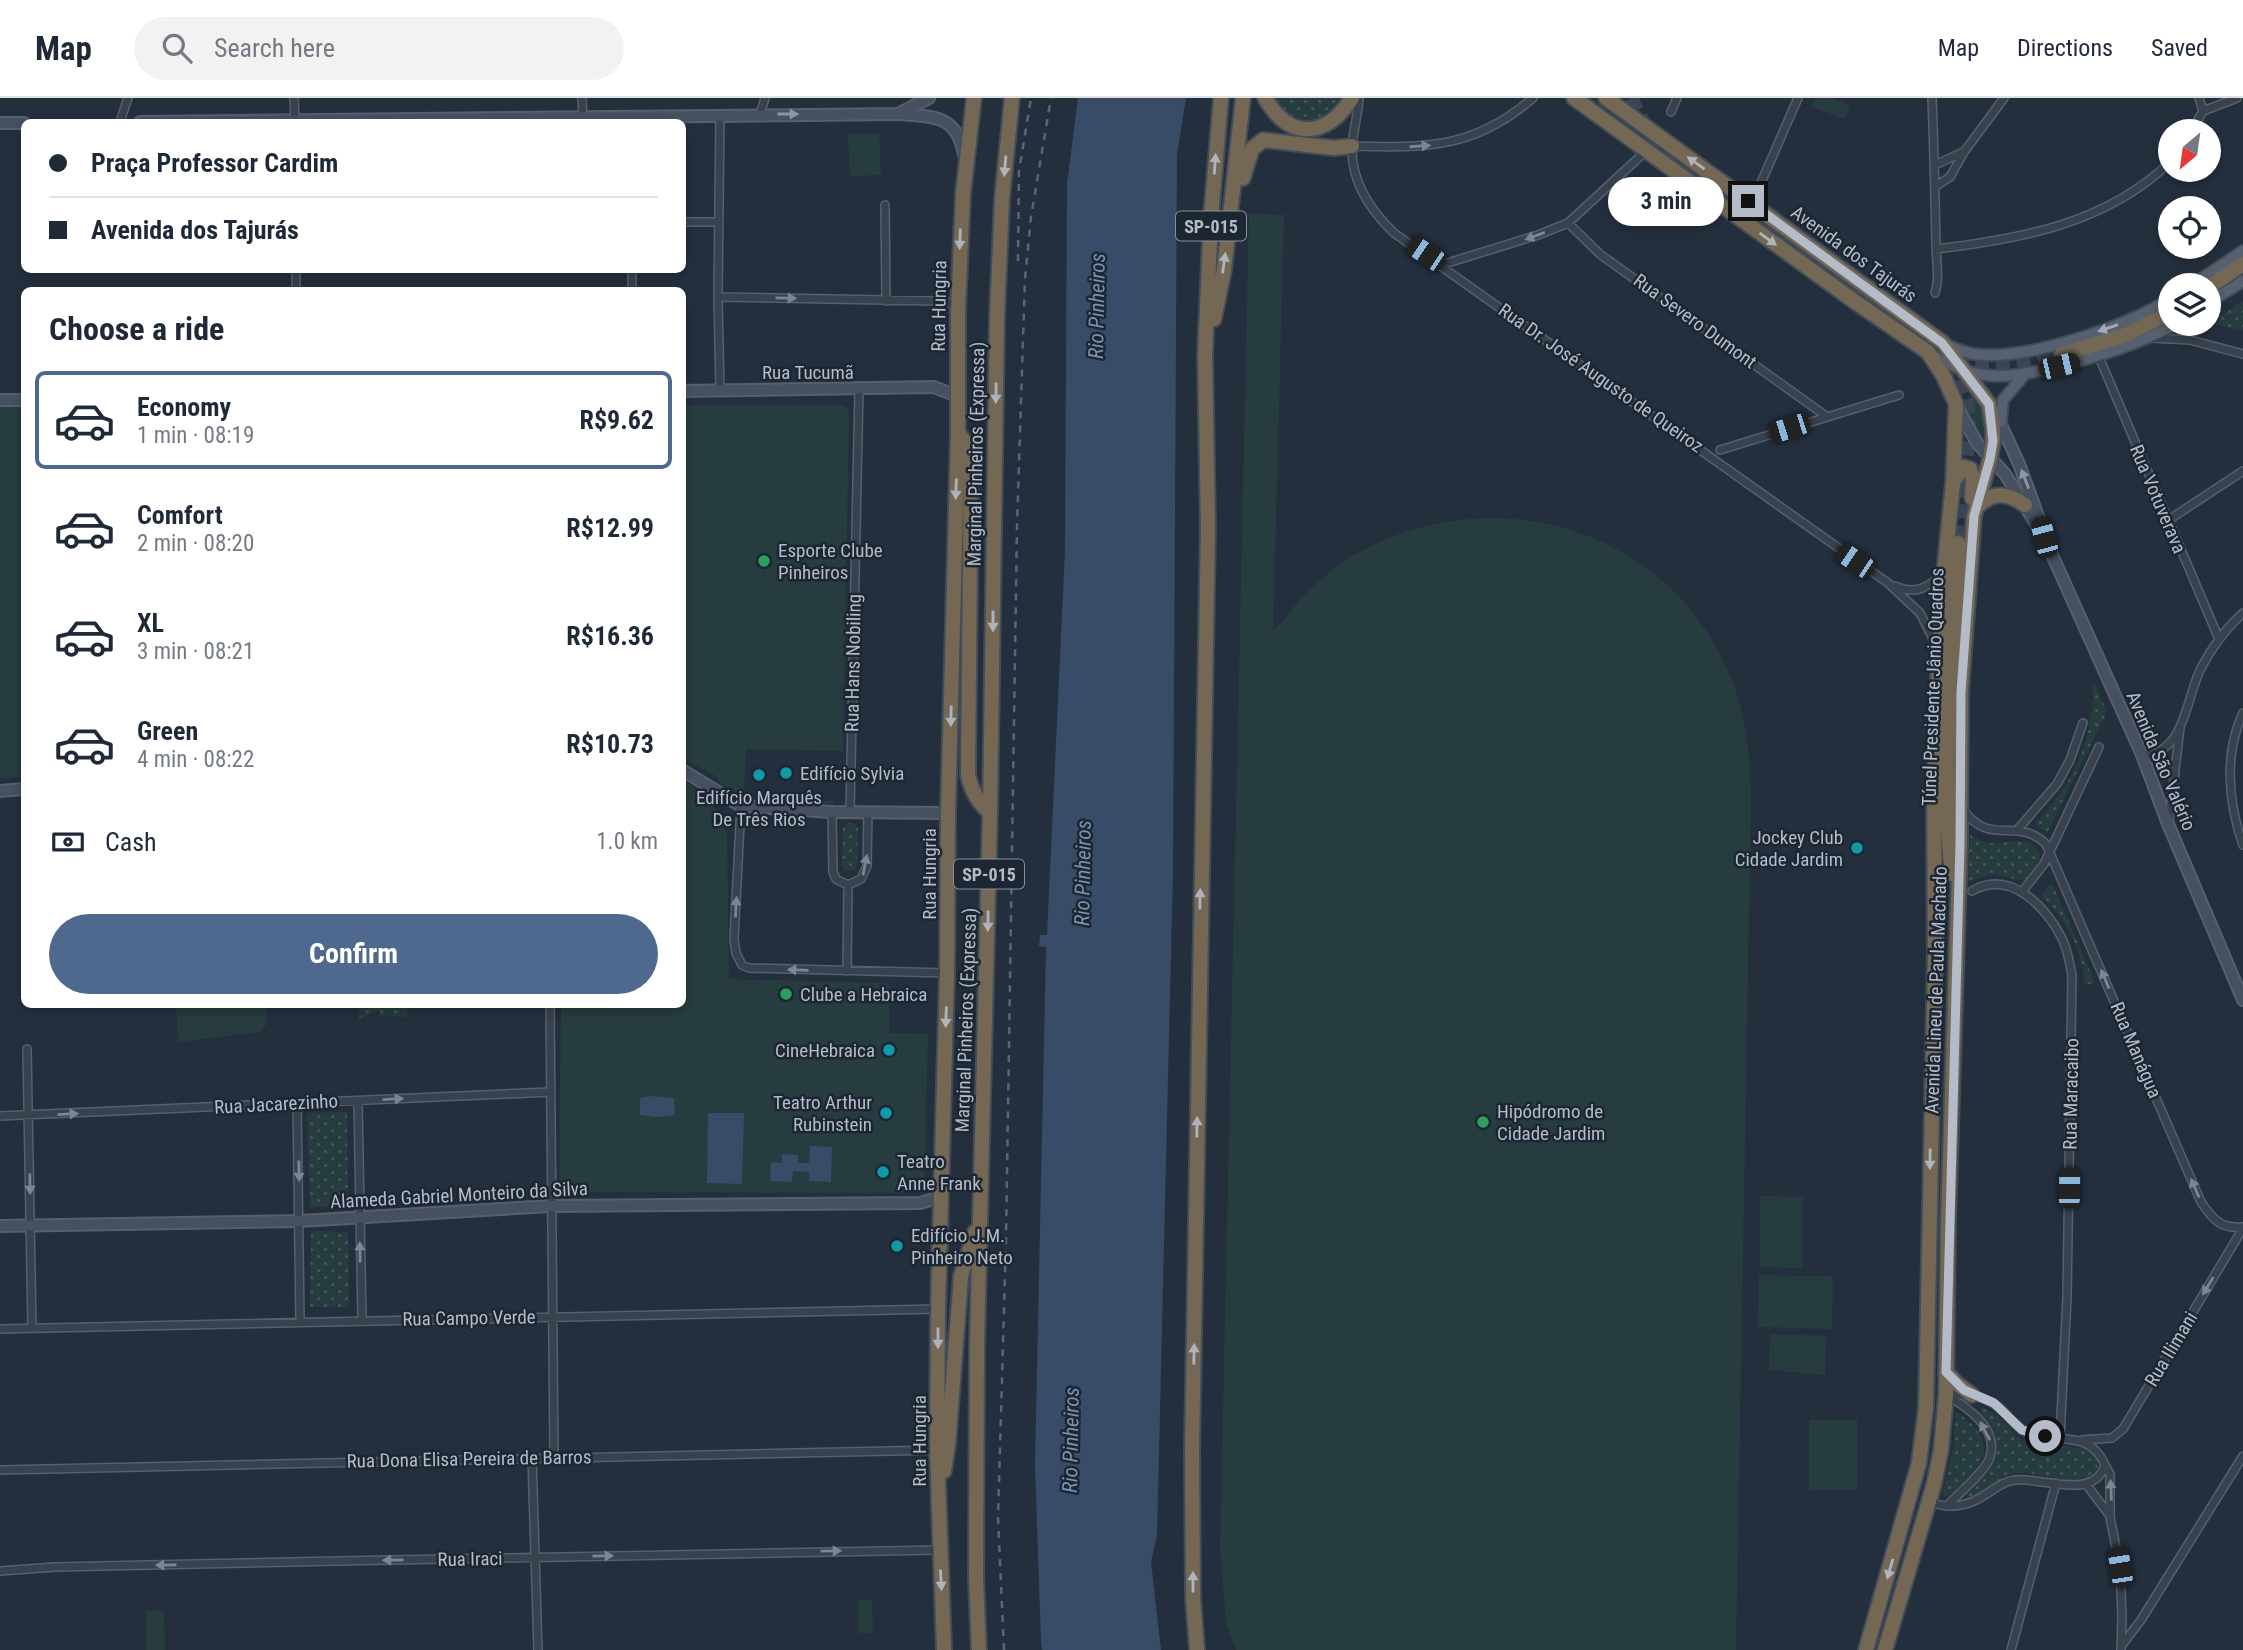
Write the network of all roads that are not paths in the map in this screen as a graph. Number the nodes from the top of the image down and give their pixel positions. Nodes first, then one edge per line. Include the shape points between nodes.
1 (128, 98) edge
2 (294, 98) edge
3 (582, 98) edge
4 (765, 98) edge
5 (929, 98) edge
6 (974, 98) edge
7 (1013, 98) edge
8 (1221, 98) edge
9 (1243, 98) edge
10 (1265, 98) edge
11 (1352, 98) edge
12 (1359, 98) edge
13 (1533, 98) edge
14 (1574, 98) edge
15 (1606, 98) edge
16 (1677, 98) edge
17 (1798, 98) edge
18 (1932, 98) edge
19 (2004, 98) edge
20 (2199, 98) edge
21 (2238, 98) edge
22 (2203, 111) junction
23 (1671, 112) dead end
24 (720, 114) junction
25 (760, 114) junction
26 (898, 114) junction
27 (121, 119) edge
28 (295, 119) edge
29 (583, 119) edge
30 (2199, 119) edge
31 (0, 123) edge
32 (21, 123) edge
33 (1303, 130) junction
34 (1352, 146) junction
35 (1646, 150) junction
36 (1964, 152) junction
37 (1934, 165) junction
38 (967, 168) junction
39 (2158, 172) edge
40 (1760, 185) dead end
41 (1936, 186) junction
42 (885, 205) dead end
43 (686, 222) edge
44 (719, 222) junction
45 (1568, 223) junction
46 (1229, 228) junction
47 (1936, 249) junction
48 (2243, 251) edge
49 (2243, 264) edge
50 (1441, 265) junction
51 (2210, 273) edge
52 (2221, 279) edge
53 (2243, 281) edge
54 (1935, 293) dead end
55 (2221, 295) edge
56 (718, 297) junction
57 (886, 301) junction
58 (2158, 305) edge
59 (958, 310) junction
60 (2158, 320) edge
61 (2158, 333) edge
62 (2185, 336) edge
63 (2148, 338) junction
64 (2190, 340) junction
65 (1942, 343) junction
66 (1928, 352) junction
67 (1205, 354) junction
68 (1996, 354) junction
69 (2243, 354) edge
70 (2061, 355) tunnel mouth
71 (2099, 357) junction
72 (1959, 368) junction
73 (957, 372) junction
74 (2025, 374) junction
75 (1997, 376) junction
76 (934, 387) junction
77 (859, 389) junction
78 (720, 390) junction
79 (686, 391) edge
80 (1899, 395) dead end
81 (957, 396) junction
82 (0, 400) edge
83 (21, 400) edge
84 (1956, 404) junction
85 (1989, 404) junction
86 (1826, 416) junction
87 (2001, 422) junction
88 (958, 433) junction
89 (1720, 450) dead end
90 (1990, 459) junction
91 (2243, 471) edge
92 (1953, 483) junction
93 (2025, 505) junction
94 (1975, 512) junction
95 (2167, 522) junction
96 (2044, 537) junction
97 (1958, 543) tunnel mouth
98 (1944, 573) junction
99 (1888, 583) junction
100 (2243, 613) edge
101 (2218, 639) junction
102 (1939, 651) junction
103 (2243, 713) edge
104 (2082, 723) dead end
105 (2180, 724) junction
106 (2099, 747) dead end
107 (2147, 755) junction
108 (686, 772) edge
109 (2175, 775) junction
110 (21, 789) edge
111 (0, 791) edge
112 (1960, 804) junction
113 (741, 806) junction
114 (850, 811) junction
115 (832, 812) junction
116 (868, 812) junction
117 (948, 813) junction
118 (990, 813) junction
119 (2168, 824) junction
120 (2018, 829) junction
121 (1947, 833) junction
122 (2243, 845) edge
123 (2050, 850) junction
124 (848, 885) junction
125 (1934, 890) junction
126 (1972, 891) dead end
127 (2022, 892) junction
128 (1958, 927) junction
129 (847, 971) junction
130 (947, 973) junction
131 (2243, 1000) edge
132 (550, 1008) edge
133 (27, 1049) dead end
134 (551, 1092) junction
135 (358, 1101) junction
136 (297, 1103) junction
137 (0, 1116) edge
138 (29, 1116) junction
139 (941, 1197) junction
140 (920, 1203) junction
141 (551, 1206) junction
142 (941, 1215) junction
143 (980, 1217) junction
144 (359, 1218) junction
145 (299, 1221) junction
146 (31, 1225) junction
147 (0, 1226) edge
148 (2243, 1227) edge
149 (939, 1309) junction
150 (553, 1316) junction
151 (362, 1320) junction
152 (300, 1322) junction
153 (32, 1328) junction
154 (0, 1329) edge
155 (1946, 1372) junction
156 (1946, 1395) junction
157 (1972, 1395) junction
158 (1926, 1407) junction
159 (2060, 1437) junction
160 (2078, 1440) junction
161 (937, 1450) junction
162 (2243, 1456) edge
163 (554, 1457) junction
164 (532, 1458) junction
165 (1919, 1464) junction
166 (2105, 1465) junction
167 (0, 1469) edge
168 (2056, 1483) junction
169 (2086, 1485) junction
170 (938, 1488) junction
171 (1929, 1499) junction
172 (1947, 1506) junction
173 (2110, 1517) junction
174 (939, 1550) junction
175 (535, 1558) junction
176 (0, 1571) edge
177 (2121, 1648) edge
178 (538, 1650) edge
179 (944, 1650) edge
180 (979, 1650) edge
181 (1196, 1650) edge
182 (1866, 1650) edge
183 (1885, 1650) edge
184 (2011, 1650) edge

1 - 27 street
2 - 28 street
3 - 29 street
4 - 25 street
5 - 26 street
6 - 38 highway, Rua Hungria
7 -> 118 highway, Marginal Pinheiros (Expressa) / SP-015 via 1002,199 997,316
67 -> 8 highway, SP-015
9 - 46 highway
10 - 33 highway via 1281,119
11 - 33 highway via 1332,122
12 - 34 street, Rua Dr. José Augusto de Queiroz
34 -> 13 street via 1403,148 1463,140 1496,125
14 - 35 highway, Avenida dos Tajurás
65 -> 15 highway, Avenida dos Tajurás
16 - 23 street
17 - 40 street
18 - 37 street
19 - 36 street
20 - 22 street
21 - 22 street
22 - 30 street
24 - 25 street
24 - 29 street
24 - 44 street
25 -> 26 street
26 - 38 street via 938,118 951,125 961,141
31 - 32 street
33 - 34 highway
34 - 46 highway via 1334,148 1270,139 1258,142 1249,156
34 - 50 street, Rua Dr. José Augusto de Queiroz via 1361,188 1378,218
35 - 45 street
35 -> 66 highway, Avenida dos Tajurás
36 - 37 street
36 - 41 street via 1950,177
37 - 41 street
38 -> 59 highway, Rua Hungria
39 - 47 street via 2134,191 2070,223 2027,236
41 - 47 street
42 - 57 street
43 - 44 street
44 - 56 street
45 -> 50 street
45 - 86 street, Rua Severo Dumont via 1601,255
67 -> 46 highway
47 - 54 street via 1939,281
48 - 51 main road
49 - 52 highway
50 - 99 street, Rua Dr. José Augusto de Queiroz
53 - 55 main road
56 -> 57 street
56 - 78 street
57 - 59 street via 944,301
58 -> 68 main road via 2079,338
59 - 73 highway, Rua Hungria
60 - 70 highway
61 - 63 main road
62 - 64 street
63 - 64 street
63 - 71 main road
64 - 69 street
65 - 68 main road via 1964,352
65 - 72 highway
66 - 72 main road, Avenida dos Tajurás
66 - 84 highway, Avenida Lineu de Paula Machado
181 -> 67 highway, SP-015 via 1192,1451 1208,527
68 - 75 main road via 1990,365
71 - 74 main road
71 - 95 street, Rua Votuverava
72 - 75 main road
72 - 85 highway
73 - 76 street
73 - 81 highway, Rua Hungria
74 - 75 main road
74 - 87 main road via 2003,400
76 - 77 street, Rua Tucumã
76 - 81 street, Rua Tucumã
77 - 78 street, Rua Tucumã
77 - 114 street, Rua Hans Nobiling
78 - 79 street, Rua Tucumã
80 - 86 street
81 - 88 highway, Rua Hungria
82 - 83 street
84 - 90 street, Avenida São Valério
84 - 92 highway, Avenida Lineu de Paula Machado
85 - 87 street, Avenida São Valério
85 - 90 highway, Avenida Lineu de Paula Machado via 1993,429
86 - 89 street
96 -> 87 street, Avenida São Valério
88 -> 117 highway, Rua Hungria
88 - 118 highway via 969,447 971,459 968,775 970,787
90 - 93 street, Avenida São Valério
90 - 94 highway, Avenida Lineu de Paula Machado
91 - 95 street
92 - 94 highway via 1960,469 1970,469
92 - 98 highway, Avenida Lineu de Paula Machado
93 - 94 highway via 1999,494 1986,499
93 - 96 street, Avenida São Valério
94 - 112 highway, Avenida Lineu de Paula Machado via 1961,692
95 - 101 street, Rua Votuverava
96 - 107 street, Avenida São Valério
97 - 121 highway, Túnel Presidente Jânio Quadros via 1948,711
98 - 99 street via 1915,592
98 - 102 highway, Avenida Lineu de Paula Machado
99 - 102 street, Rua Dr. José Augusto de Queiroz via 1920,613
100 - 101 street
101 - 105 street
102 - 125 highway, Avenida Lineu de Paula Machado
103 - 122 street via 2230,763 2234,812
104 - 120 street via 2057,785
105 - 107 street via 2167,747
105 - 109 street
106 - 123 street
107 - 109 street via 2165,763
107 - 119 street, Avenida São Valério
108 - 113 street
109 - 119 street
110 - 111 street
112 - 120 street via 1980,827 2003,832
112 - 128 highway, Avenida Lineu de Paula Machado
113 - 115 street
129 -> 113 street via 750,968 739,962 734,939
114 - 115 street
114 - 116 street
115 - 124 street via 833,872
116 - 117 street
124 -> 116 street via 865,873
117 - 130 highway, Rua Hungria
118 -> 143 highway, Marginal Pinheiros (Expressa) / SP-015
119 - 131 street, Avenida São Valério
120 - 123 street via 2041,839
121 - 125 highway, Túnel Presidente Jânio Quadros
121 - 128 highway, Túnel Presidente Jânio Quadros
123 - 127 street via 2040,872
148 -> 123 street, Rua Manágua via 2221,1225 2202,1202
124 - 129 street
125 -> 158 highway, Avenida Lineu de Paula Machado
126 - 127 street via 2001,883
127 - 159 street, Rua Maracaibo via 2054,925 2072,975
128 - 155 highway, Avenida Lineu de Paula Machado
129 - 130 street
130 -> 139 highway, Rua Hungria
132 - 134 street
133 - 138 street
135 -> 134 street, Rua Jacarezinho
134 - 141 street
135 - 136 street, Rua Jacarezinho
135 - 144 street
138 -> 136 street, Rua Jacarezinho
136 -> 145 street
137 - 138 street, Rua Jacarezinho
138 -> 146 street
139 - 140 street, Alameda Gabriel Monteiro da Silva
139 - 142 highway, Rua Hungria
140 - 141 street, Alameda Gabriel Monteiro da Silva
140 - 142 street
141 - 144 street, Alameda Gabriel Monteiro da Silva
141 - 150 street
142 - 149 highway, Rua Hungria
143 - 170 highway via 961,1276 948,1445
143 - 180 highway, Marginal Pinheiros (Expressa) / SP-015
144 - 145 street, Alameda Gabriel Monteiro da Silva
151 -> 144 street
145 - 146 street, Alameda Gabriel Monteiro da Silva
145 - 152 street
146 - 147 street, Alameda Gabriel Monteiro da Silva
146 - 153 street
148 -> 160 street, Rua Ilimani via 2123,1429 2112,1438
149 - 150 street, Rua Campo Verde
149 -> 161 highway, Rua Hungria
150 - 151 street, Rua Campo Verde
150 - 163 street
151 - 152 street, Rua Campo Verde
152 - 153 street, Rua Campo Verde
153 - 154 street, Rua Campo Verde
155 - 156 highway, Avenida Lineu de Paula Machado
155 - 157 highway
156 - 157 street
156 - 158 highway
156 - 171 highway, Avenida Lineu de Paula Machado via 1941,1450
172 -> 156 street via 1988,1462 1991,1443 1977,1417
157 - 159 street, Rua Ilimani via 1994,1403 2022,1430
158 - 165 highway, Avenida Lineu de Paula Machado
159 - 160 street, Rua Ilimani
160 - 166 street via 2096,1450
161 - 163 street, Rua Dona Elisa Pereira de Barros
161 - 170 highway, Rua Hungria
162 - 177 street
163 - 164 street, Rua Dona Elisa Pereira de Barros
164 - 167 street, Rua Dona Elisa Pereira de Barros
164 - 175 street
165 - 171 highway
165 -> 182 highway, Avenida Lineu de Paula Machado
166 - 169 street via 2097,1479
173 -> 166 street via 2110,1474
168 - 169 street
168 - 172 street via 2012,1480 1973,1502
168 - 184 street
169 - 173 street
170 - 174 highway, Rua Hungria
171 - 172 street
171 - 183 highway, Avenida Lineu de Paula Machado
173 - 177 street via 2120,1567
175 -> 174 street, Rua Iraci
174 -> 179 highway, Rua Hungria
175 -> 176 street, Rua Iraci
175 - 178 street

